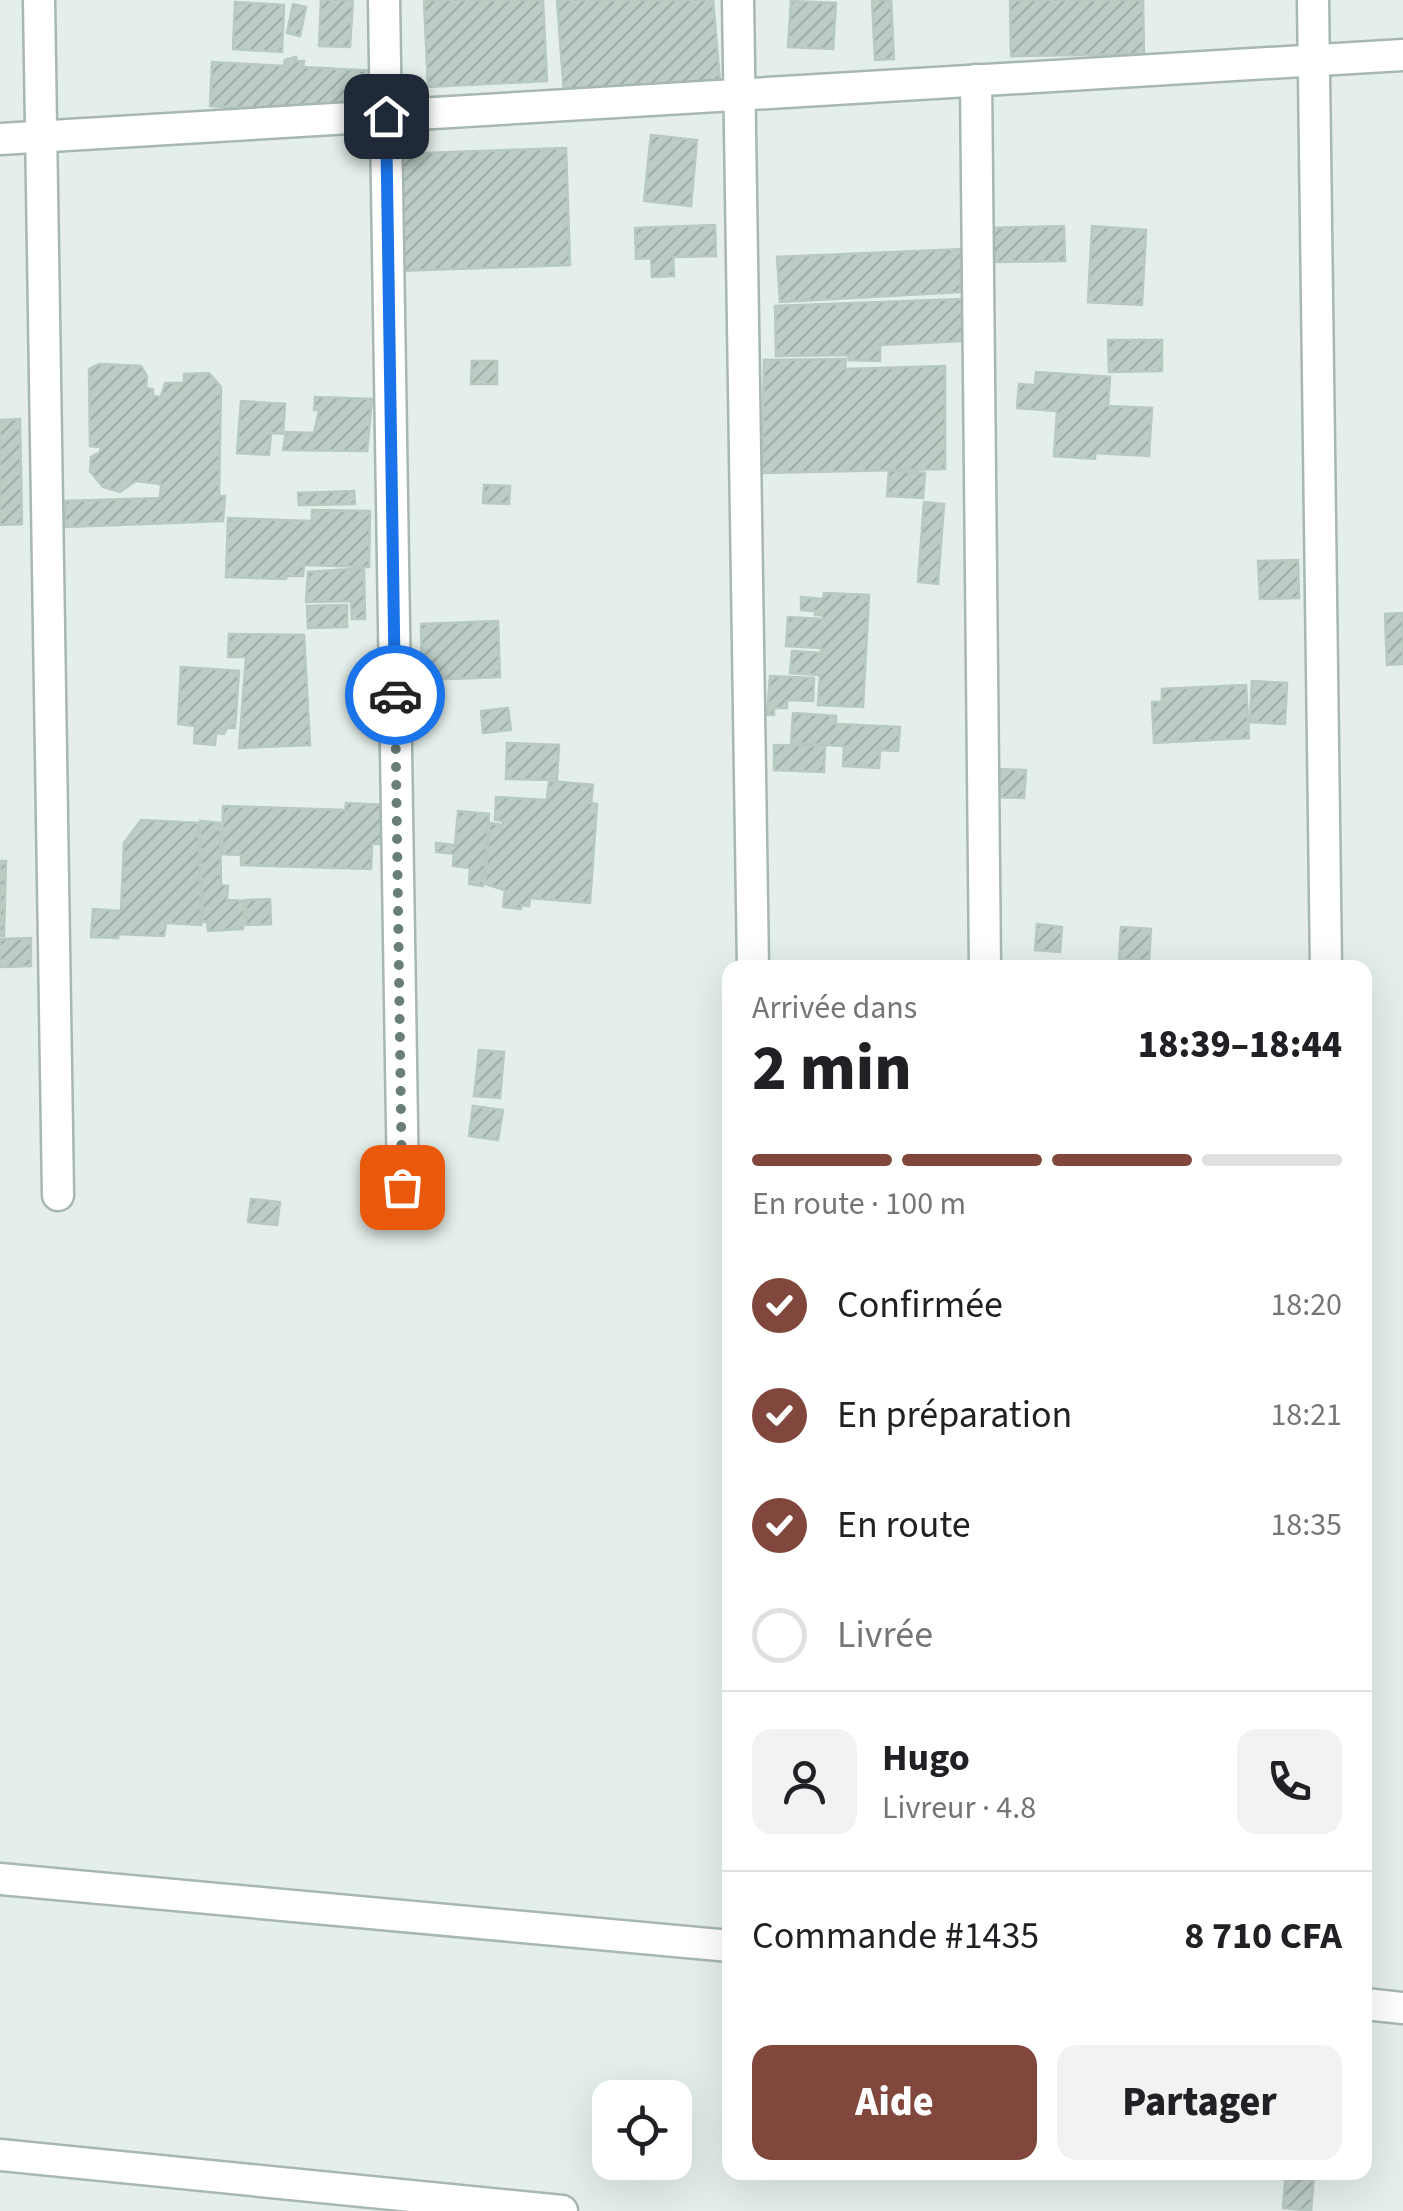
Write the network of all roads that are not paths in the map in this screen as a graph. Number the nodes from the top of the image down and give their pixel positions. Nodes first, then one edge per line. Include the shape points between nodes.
1 (39, 0) edge
2 (384, 0) edge
3 (738, 0) edge
4 (1313, 0) edge
5 (1403, 55) edge
6 (1314, 60) junction
7 (976, 80) junction
8 (739, 95) junction
9 (386, 116) junction
10 (40, 136) junction
11 (0, 139) edge
12 (754, 960) edge
13 (985, 960) edge
14 (1326, 960) edge
15 (402, 1187) dead end
16 (58, 1195) dead end
17 (0, 1879) edge
18 (722, 1945) edge
19 (1372, 2005) edge
20 (1403, 2008) edge
21 (0, 2155) edge
22 (562, 2211) edge

1 - 10 street
2 - 9 street
3 - 8 street
4 - 6 street
5 - 6 street
6 - 7 street
6 - 14 street
7 - 8 street
7 - 13 street
8 - 9 street
8 - 12 street
9 - 10 street
9 - 15 street
10 - 11 street
10 - 16 street
17 - 18 street
19 - 20 street
21 - 22 street

